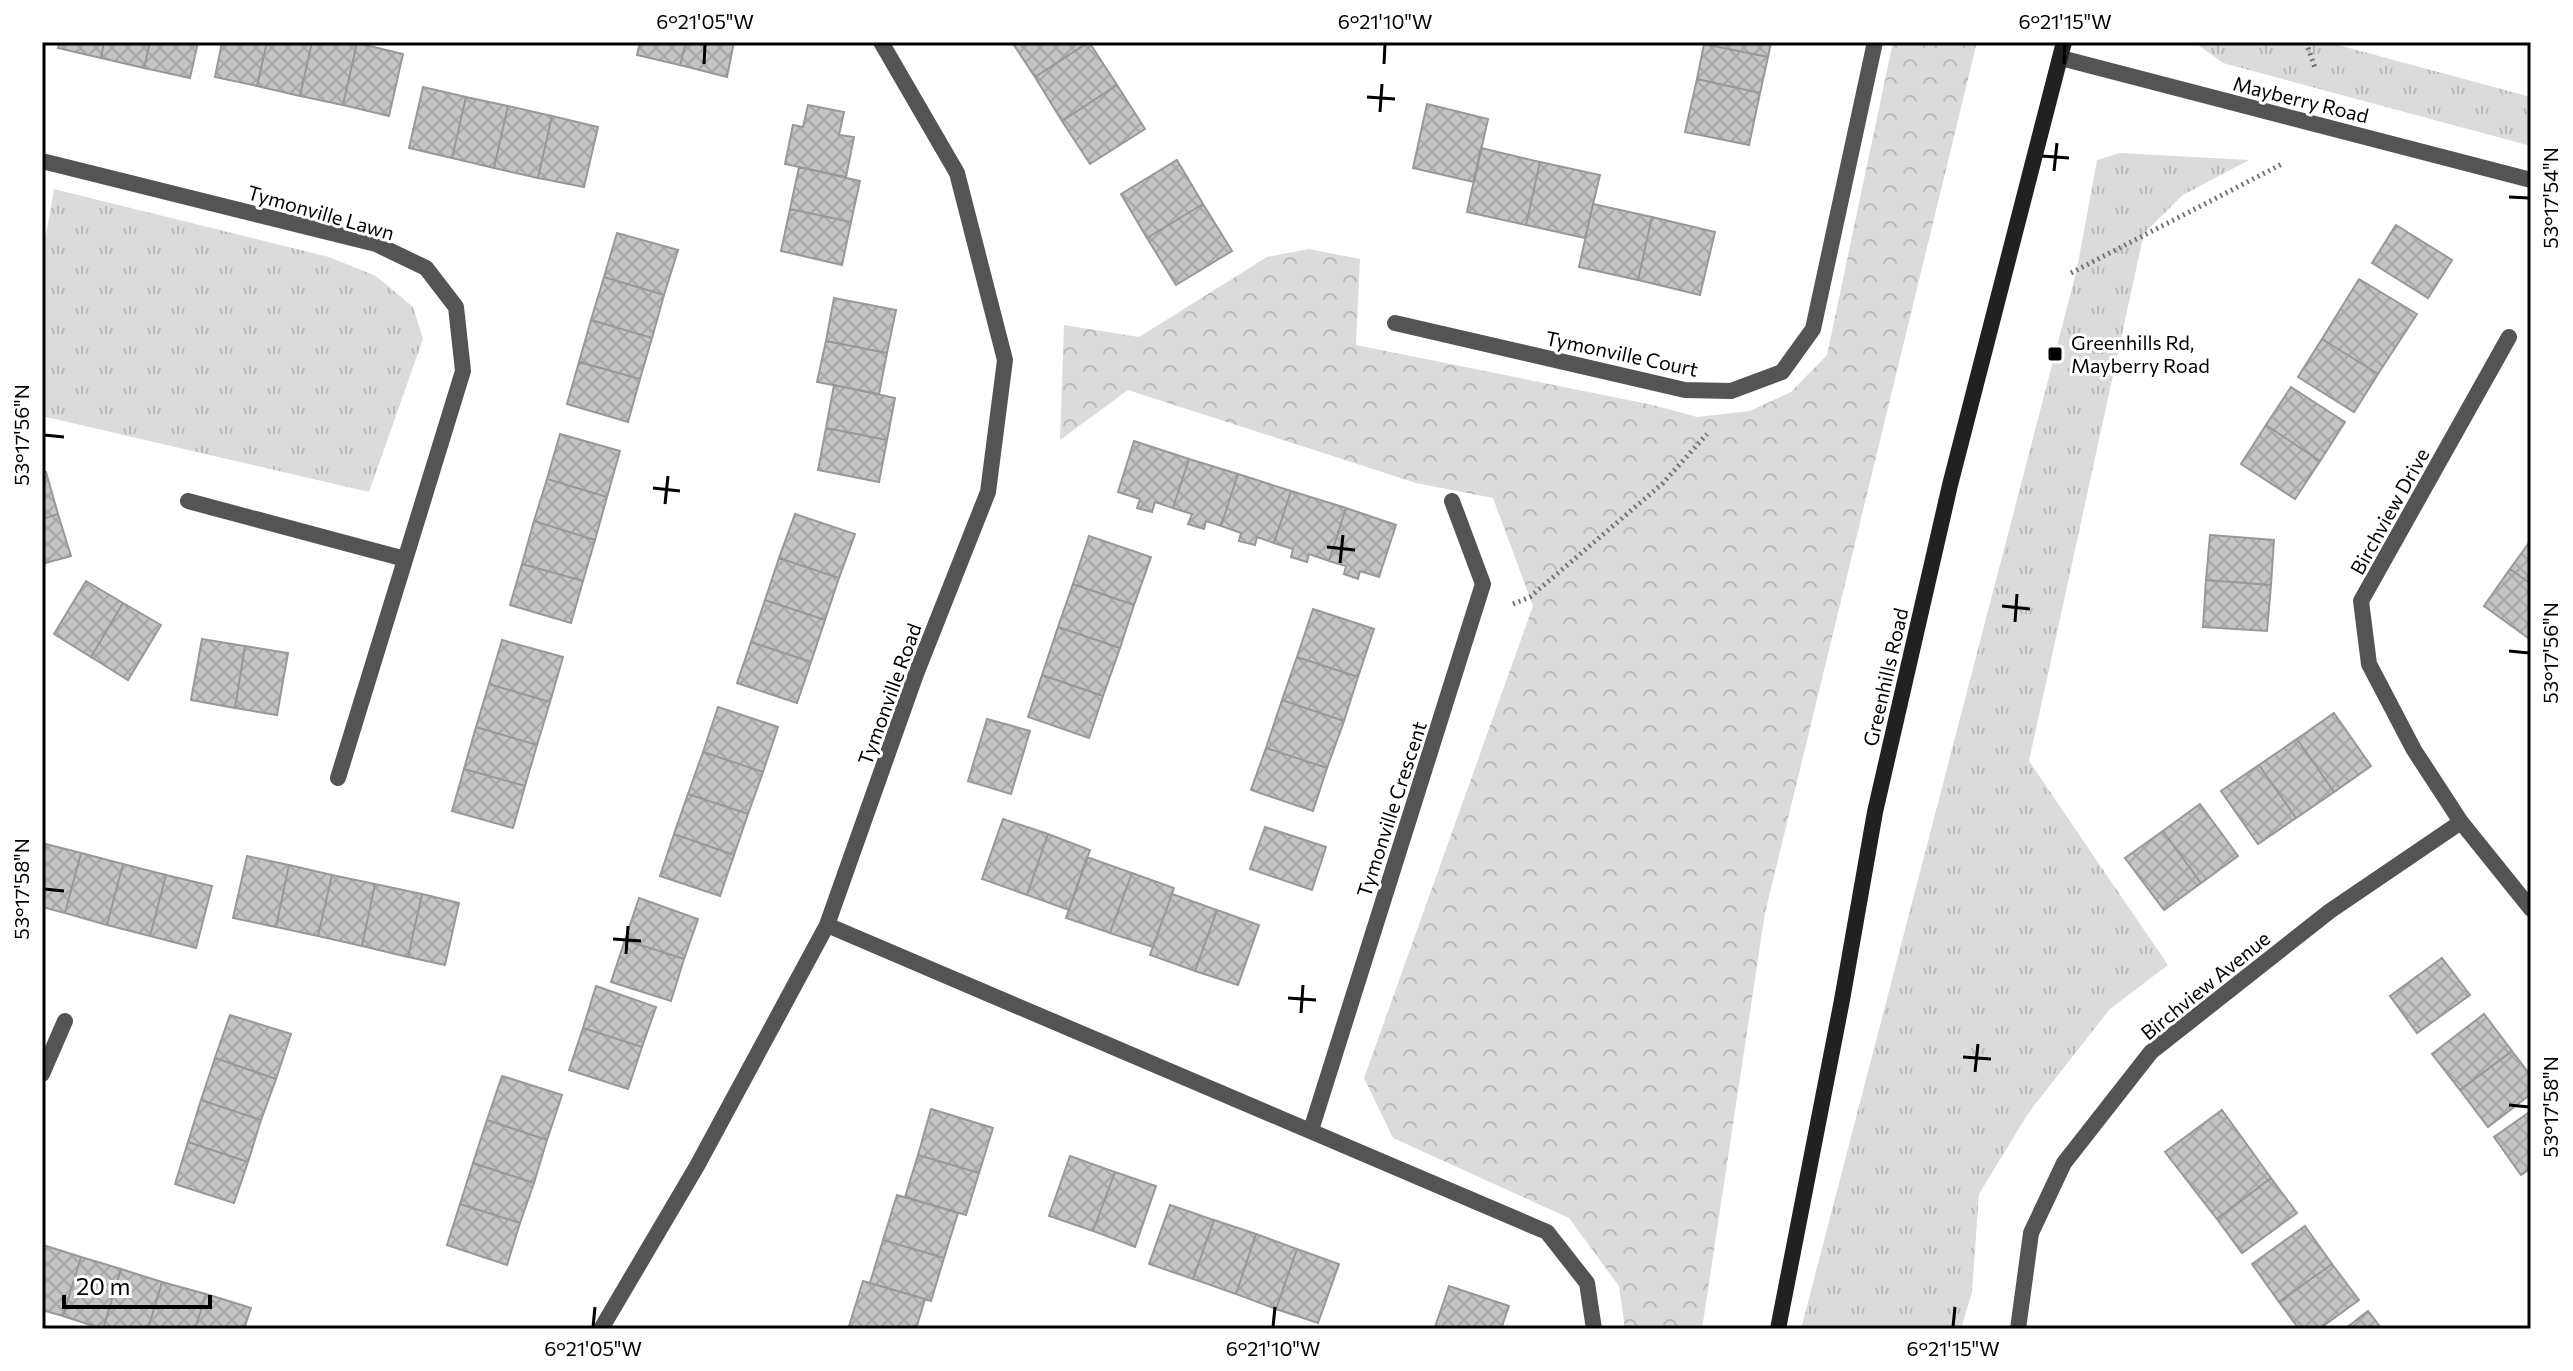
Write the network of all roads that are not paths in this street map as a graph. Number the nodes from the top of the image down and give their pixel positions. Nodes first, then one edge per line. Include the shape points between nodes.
1 (881, 42) edge
2 (1875, 42) edge
3 (2063, 50) edge
4 (42, 161) edge
5 (2531, 180) edge
6 (1395, 323) dead end
7 (2509, 337) dead end
8 (188, 501) dead end
9 (1452, 501) dead end
10 (405, 559) junction
11 (338, 778) dead end
12 (2461, 822) junction
13 (2531, 909) edge
14 (827, 925) junction
15 (65, 1021) dead end
16 (42, 1074) edge
17 (1311, 1130) junction
18 (2021, 1328) edge
19 (601, 1329) edge
20 (1594, 1329) edge
21 (1778, 1329) edge

1 - 14 street, Tymonville Road via 957,173 1005,360 988,492 916,674
2 - 6 street, Tymonville Court via 1813,329 1782,372 1731,391 1685,390
3 - 5 street, Mayberry Road
3 - 21 main road, Greenhills Road via 1950,485 1875,812
4 - 10 street, Tymonville Lawn via 376,244 426,268 456,307 463,371
7 - 12 street, Birchview Drive via 2361,601 2369,664 2414,750
8 - 10 street
9 - 17 street, Tymonville Crescent via 1483,584
10 - 11 street, Tymonville Lawn
12 - 13 street, Birchview Drive
12 - 18 street, Birchview Avenue via 2330,911 2151,1052 2064,1163 2031,1233
14 - 17 street
14 - 19 street, Tymonville Road via 697,1166
15 - 16 street
17 - 20 street via 1547,1232 1587,1283

